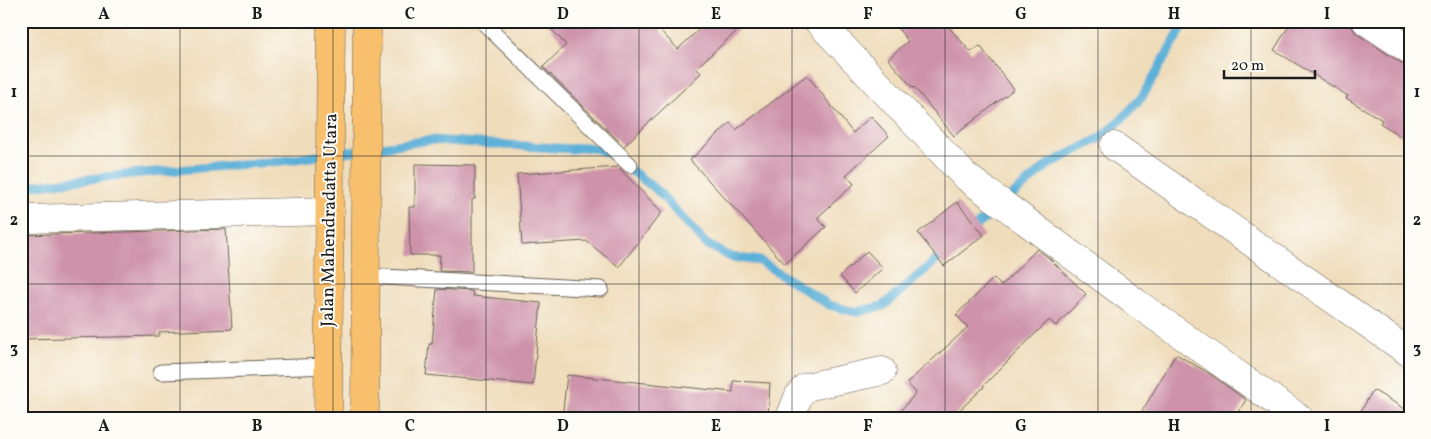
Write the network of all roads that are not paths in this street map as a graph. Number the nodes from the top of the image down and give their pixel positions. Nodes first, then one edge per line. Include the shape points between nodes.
1 (331, 21) edge
2 (367, 21) edge
3 (482, 21) edge
4 (818, 21) edge
5 (1366, 21) edge
6 (1410, 50) edge
7 (1114, 146) dead end
8 (630, 165) dead end
9 (330, 211) junction
10 (27, 220) dead end
11 (366, 276) junction
12 (601, 289) dead end
13 (1410, 353) edge
14 (328, 366) junction
15 (882, 371) dead end
16 (161, 372) dead end
17 (328, 418) edge
18 (365, 418) edge
19 (790, 418) edge
20 (1299, 418) edge

1 - 9 highway, Jalan Mahendradatta Utara
2 - 11 highway, Jalan Mahendradatta Utara
3 - 8 lane
4 - 20 street via 965,176
5 - 6 street
7 - 13 street
9 - 10 street
9 - 14 highway, Jalan Mahendradatta Utara
11 - 12 lane
11 - 18 highway, Jalan Mahendradatta Utara
14 - 16 lane
14 - 17 highway, Jalan Mahendradatta Utara
15 - 19 street via 806,387 799,395

